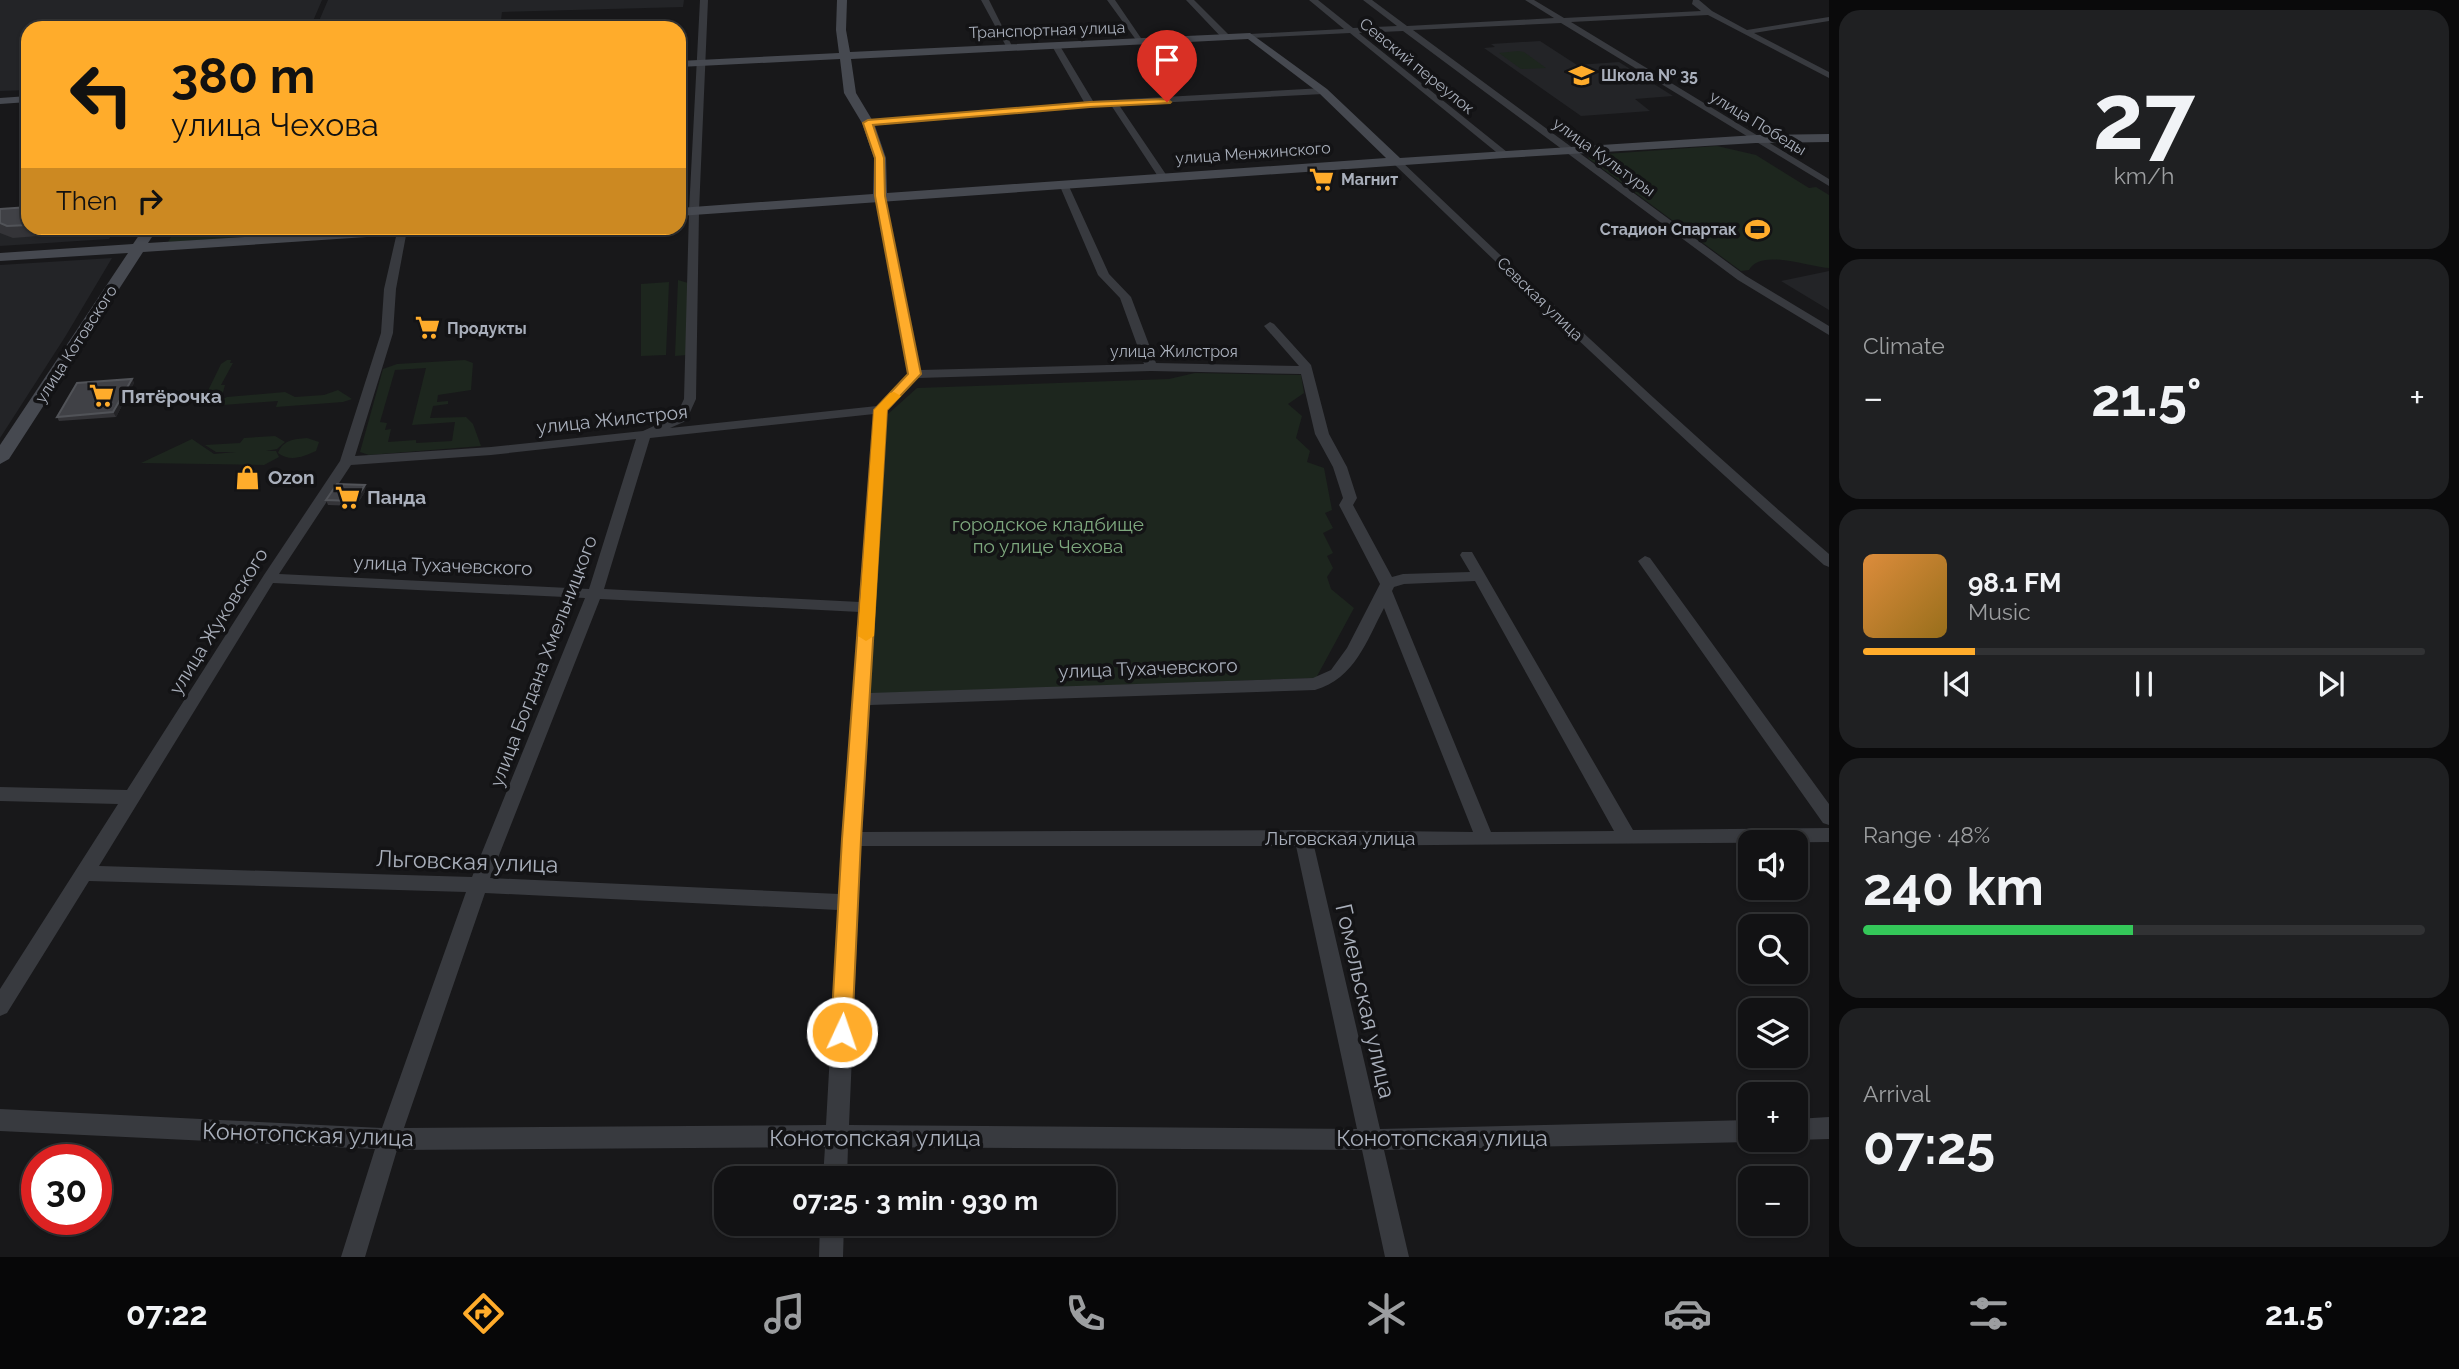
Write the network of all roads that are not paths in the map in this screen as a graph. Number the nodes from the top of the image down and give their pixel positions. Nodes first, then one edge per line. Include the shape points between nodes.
1 (704, 0) edge
2 (842, 0) edge
3 (985, 0) edge
4 (1111, 0) edge
5 (1191, 0) edge
6 (1313, 0) edge
7 (1367, 0) edge
8 (1529, 0) edge
9 (1700, 1) edge
10 (1709, 13) junction
11 (1829, 19) edge
12 (1562, 20) junction
13 (1402, 28) junction
14 (1350, 31) junction
15 (1748, 32) junction
16 (1250, 36) junction
17 (1226, 37) junction
18 (1142, 42) junction
19 (1056, 46) junction
20 (1012, 48) junction
21 (845, 55) junction
22 (1829, 60) edge
23 (702, 62) junction
24 (686, 63) edge
25 (1808, 63) junction
26 (1829, 75) edge
27 (1323, 91) junction
28 (21, 100) edge
29 (0, 101) edge
30 (1090, 104) junction
31 (1115, 105) junction
32 (868, 123) junction
33 (1829, 138) edge
34 (1756, 139) junction
35 (1569, 150) junction
36 (1504, 154) junction
37 (1397, 162) junction
38 (1162, 176) junction
39 (1829, 183) edge
40 (1065, 184) junction
41 (880, 196) junction
42 (686, 211) edge
43 (146, 235) edge
44 (329, 235) edge
45 (401, 235) edge
46 (138, 248) junction
47 (0, 257) edge
48 (1270, 326) dead end
49 (1829, 331) edge
50 (1151, 367) junction
51 (1306, 370) junction
52 (915, 374) junction
53 (881, 410) junction
54 (644, 435) junction
55 (0, 459) edge
56 (347, 461) junction
57 (1467, 555) dead end
58 (1645, 561) dead end
59 (1829, 562) edge
60 (1480, 576) junction
61 (269, 579) junction
62 (1387, 588) junction
63 (595, 593) junction
64 (868, 607) junction
65 (862, 699) junction
66 (0, 794) edge
67 (133, 797) junction
68 (1829, 818) edge
69 (1829, 835) edge
70 (1303, 838) junction
71 (1485, 838) junction
72 (1628, 838) junction
73 (851, 839) junction
74 (84, 873) junction
75 (478, 885) junction
76 (848, 902) junction
77 (0, 1007) edge
78 (0, 1121) edge
79 (1829, 1128) edge
80 (1808, 1129) edge
81 (1738, 1131) edge
82 (837, 1136) junction
83 (1370, 1138) junction
84 (389, 1139) junction
85 (836, 1166) edge
86 (832, 1236) edge
87 (354, 1257) edge
88 (831, 1257) edge
89 (1397, 1257) edge

1 - 23 street
2 - 21 street
3 - 20 street
4 - 18 street
5 - 17 street
6 - 14 street, Севский переулок
7 - 13 street, улица Культуры
8 - 12 street, улица Победы
9 - 10 street via 1696,4
10 - 12 street, Транспортная улица
10 - 15 street
11 - 15 street
12 - 13 street, Транспортная улица
12 - 34 street, улица Победы
13 - 14 street, Транспортная улица
13 - 35 street, улица Культуры
14 - 16 street, Транспортная улица
14 - 36 street, Севский переулок
15 - 25 street
16 - 17 street, Транспортная улица
16 - 27 street, Севская улица
17 - 18 street, Транспортная улица
18 - 19 street, Транспортная улица
19 - 20 street, Транспортная улица
19 - 30 street
20 - 21 street, Транспортная улица
21 - 23 street, Транспортная улица
21 - 32 street via 850,93
22 - 25 street
23 - 24 street, Транспортная улица
23 - 42 street
25 - 26 street
27 - 31 street
27 - 37 street, Севская улица
28 - 29 street
30 - 31 street
30 - 32 street
31 - 38 street
32 - 41 street via 880,158
33 - 34 street, улица Менжинского
34 - 35 street, улица Менжинского
34 - 39 street, улица Победы
35 - 36 street, улица Менжинского
35 - 49 street, улица Культуры via 1742,278
36 - 37 street, улица Менжинского
37 - 38 street, улица Менжинского
37 - 59 street, Севская улица via 1717,464
38 - 40 street, улица Менжинского
40 - 41 street, улица Менжинского
40 - 50 street via 1104,275 1125,297
41 - 42 street, улица Менжинского
41 - 52 street
42 - 54 street via 690,399 681,418
43 - 46 street, улица Котовского
44 - 46 street
45 - 56 street, улица Жуковского via 387,333
46 - 47 street
46 - 55 street, улица Котовского
48 - 51 street
50 - 51 street, улица Жилстроя
50 - 52 street, улица Жилстроя
51 - 62 street via 1322,434 1350,498 1346,505
52 - 53 street
53 - 54 street, улица Жилстроя
53 - 64 street
54 - 56 street, улица Жилстроя
54 - 63 street, улица Богдана Хмельницкого
56 - 61 street, улица Жуковского
57 - 60 street
58 - 68 street
60 - 62 street via 1403,579
60 - 72 street
61 - 63 street, улица Тухачевского
61 - 67 street, улица Жуковского
62 - 65 street, улица Тухачевского via 1337,674 1315,684
62 - 71 street
63 - 64 street, улица Тухачевского
63 - 75 street, улица Богдана Хмельницкого
64 - 65 street
65 - 73 street
66 - 67 street
67 - 74 street, улица Жуковского
69 - 72 street, Льговская улица
70 - 71 street, Льговская улица
70 - 73 street, Льговская улица
70 - 83 street, Гомельская улица
71 - 72 street, Льговская улица
73 - 76 street
74 - 75 street, Льговская улица
74 - 77 street, улица Жуковского
75 - 76 street, Льговская улица
75 - 84 street, улица Богдана Хмельницкого
76 - 82 street
78 - 84 street, Конотопская улица
79 - 80 street
81 - 83 street, Конотопская улица
82 - 83 street, Конотопская улица
82 - 84 street, Конотопская улица
82 - 85 street
83 - 89 street, Гомельская улица
84 - 87 street, улица Богдана Хмельницкого
86 - 88 street

